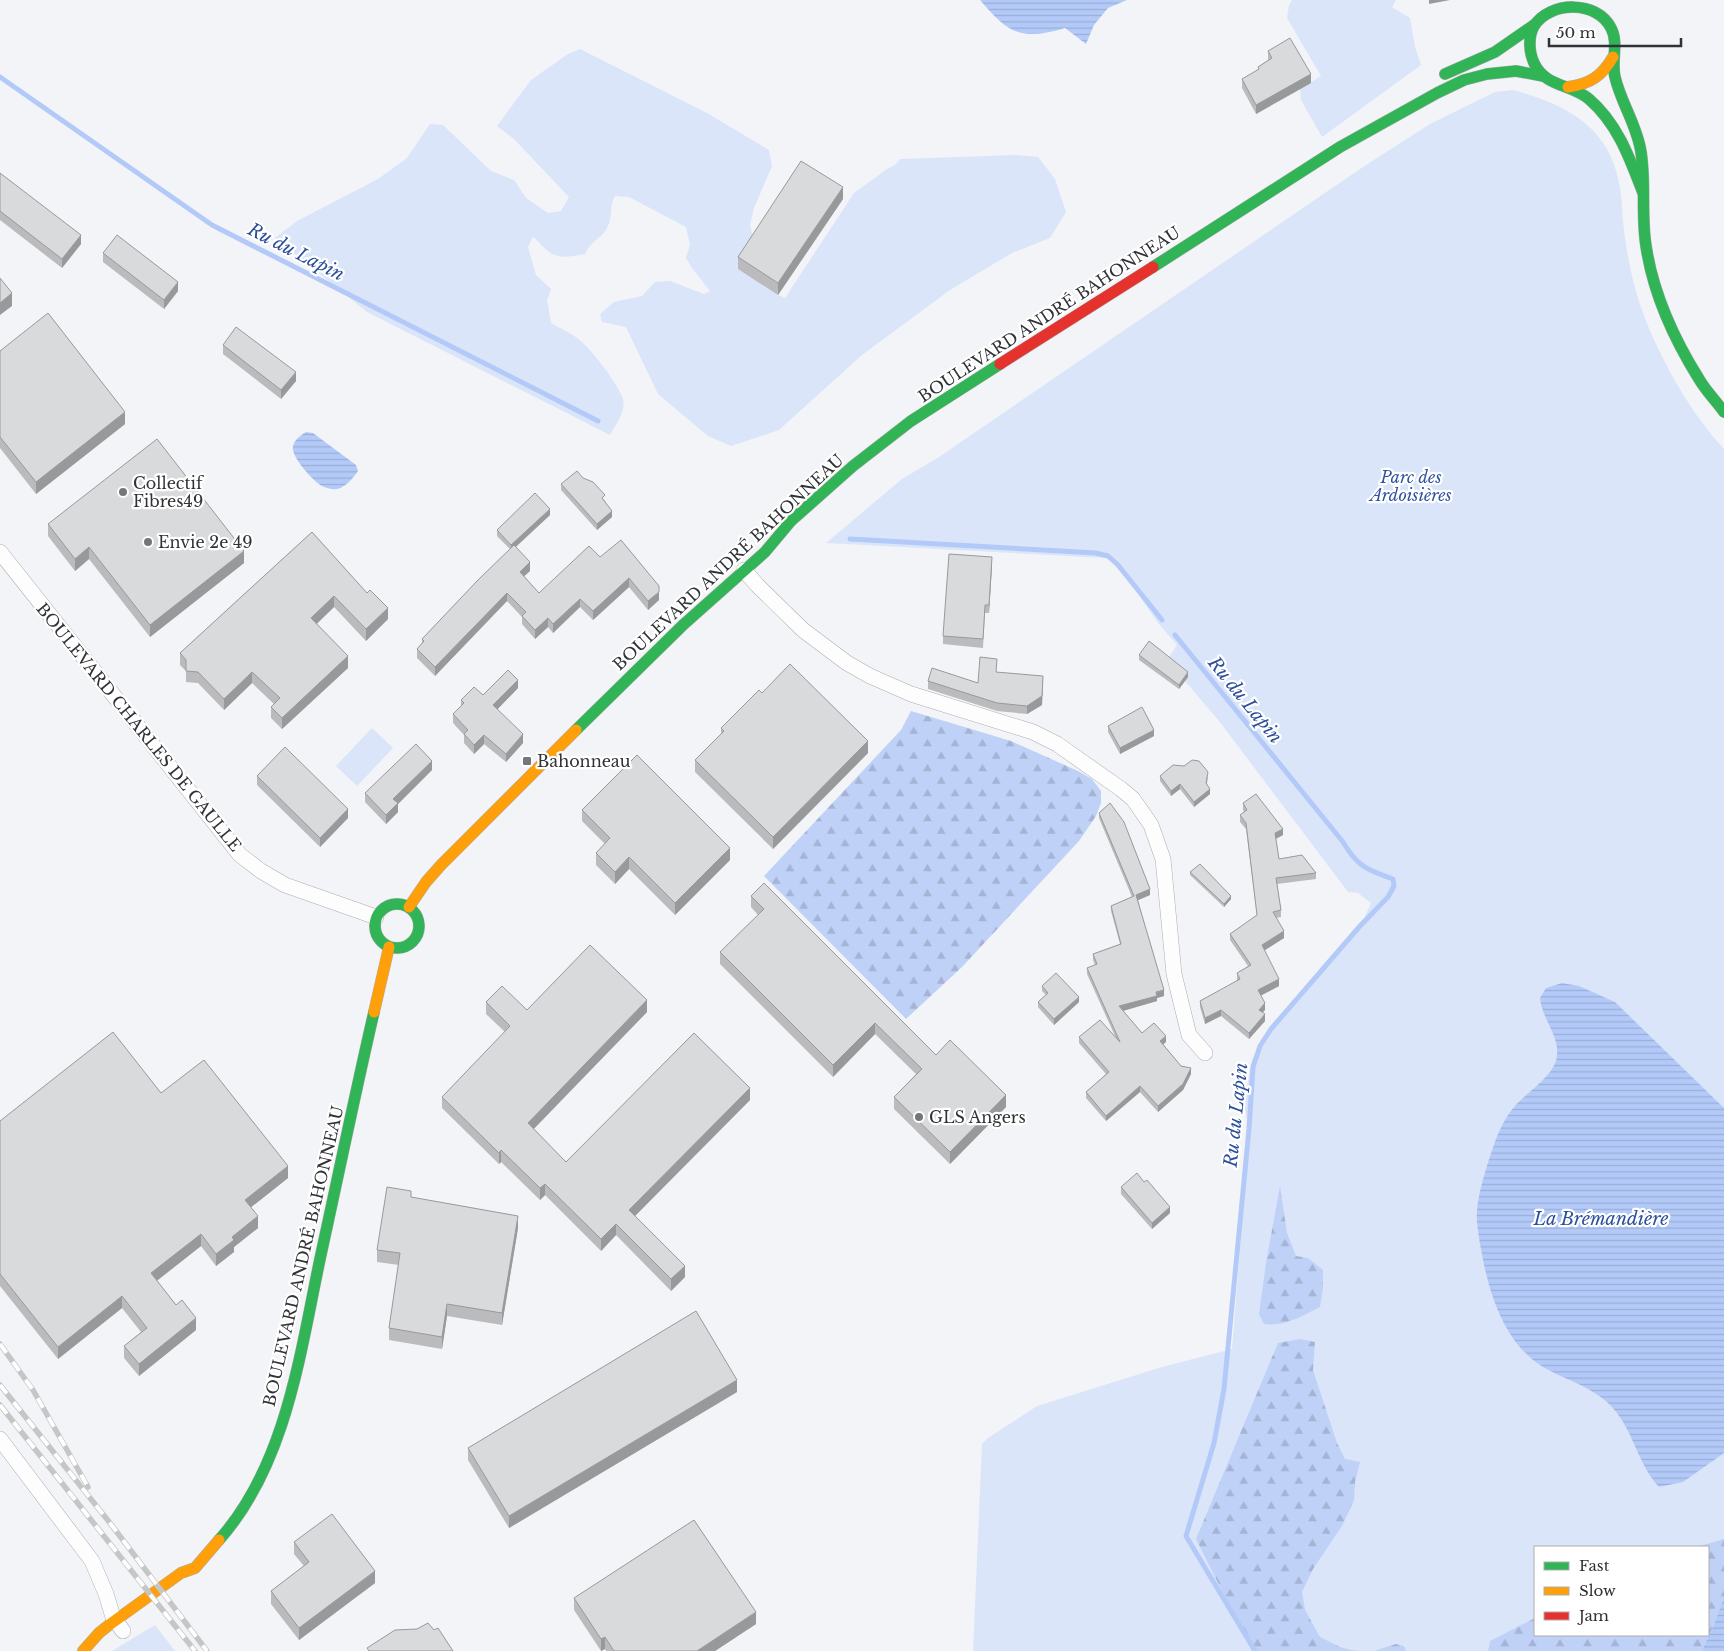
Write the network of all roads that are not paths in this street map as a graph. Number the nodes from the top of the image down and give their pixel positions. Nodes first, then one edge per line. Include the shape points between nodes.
1 (1566, 1) edge
2 (1605, 3) dead end
3 (1607, 20) junction
4 (1534, 25) junction
5 (1613, 57) junction
6 (1543, 76) junction
7 (1438, 77) dead end
8 (1568, 87) junction
9 (1415, 92) dead end
10 (1340, 147) junction
11 (1643, 193) junction
12 (1724, 412) edge
13 (0, 552) edge
14 (744, 570) junction
15 (408, 907) junction
16 (376, 918) junction
17 (389, 947) junction
18 (1205, 1053) dead end
19 (0, 1439) edge
20 (196, 1568) junction
21 (182, 1587) dead end
22 (118, 1631) junction
23 (86, 1648) edge

1 - 3 street via 1588,5
1 - 4 street via 1550,8
2 - 3 street
3 - 5 street via 1614,38
4 - 6 street via 1530,52
4 - 7 street via 1495,52
5 - 8 street via 1596,80 1583,86
5 - 11 street via 1618,85 1641,151
6 - 8 street
6 - 10 street, BOULEVARD ANDRÉ BAHONNEAU via 1516,72 1464,80
8 - 11 street via 1592,102 1617,131
9 - 10 street, BOULEVARD ANDRÉ BAHONNEAU
10 - 14 street, BOULEVARD ANDRÉ BAHONNEAU via 911,421 808,504 765,552
11 - 12 street via 1646,247 1664,307 1699,379
13 - 16 street, BOULEVARD CHARLES DE GAULLE via 240,855 284,885
14 - 15 street, BOULEVARD ANDRÉ BAHONNEAU via 512,792 441,865
14 - 18 street via 803,630 847,663 911,694 1033,732 1057,744 1133,799 1151,825 1163,858 1174,974 1189,1035
15 - 16 street via 396,903 388,905
15 - 17 street via 418,917 418,934 406,947
16 - 17 street via 376,935
17 - 20 street, BOULEVARD ANDRÉ BAHONNEAU via 296,1375 277,1438 257,1485 241,1512
19 - 22 street via 92,1561
20 - 21 street
20 - 22 street, BOULEVARD ANDRÉ BAHONNEAU via 181,1573
22 - 23 street, BOULEVARD ANDRÉ BAHONNEAU via 101,1644
22 - 23 street, BOULEVARD ANDRÉ BAHONNEAU via 100,1632

